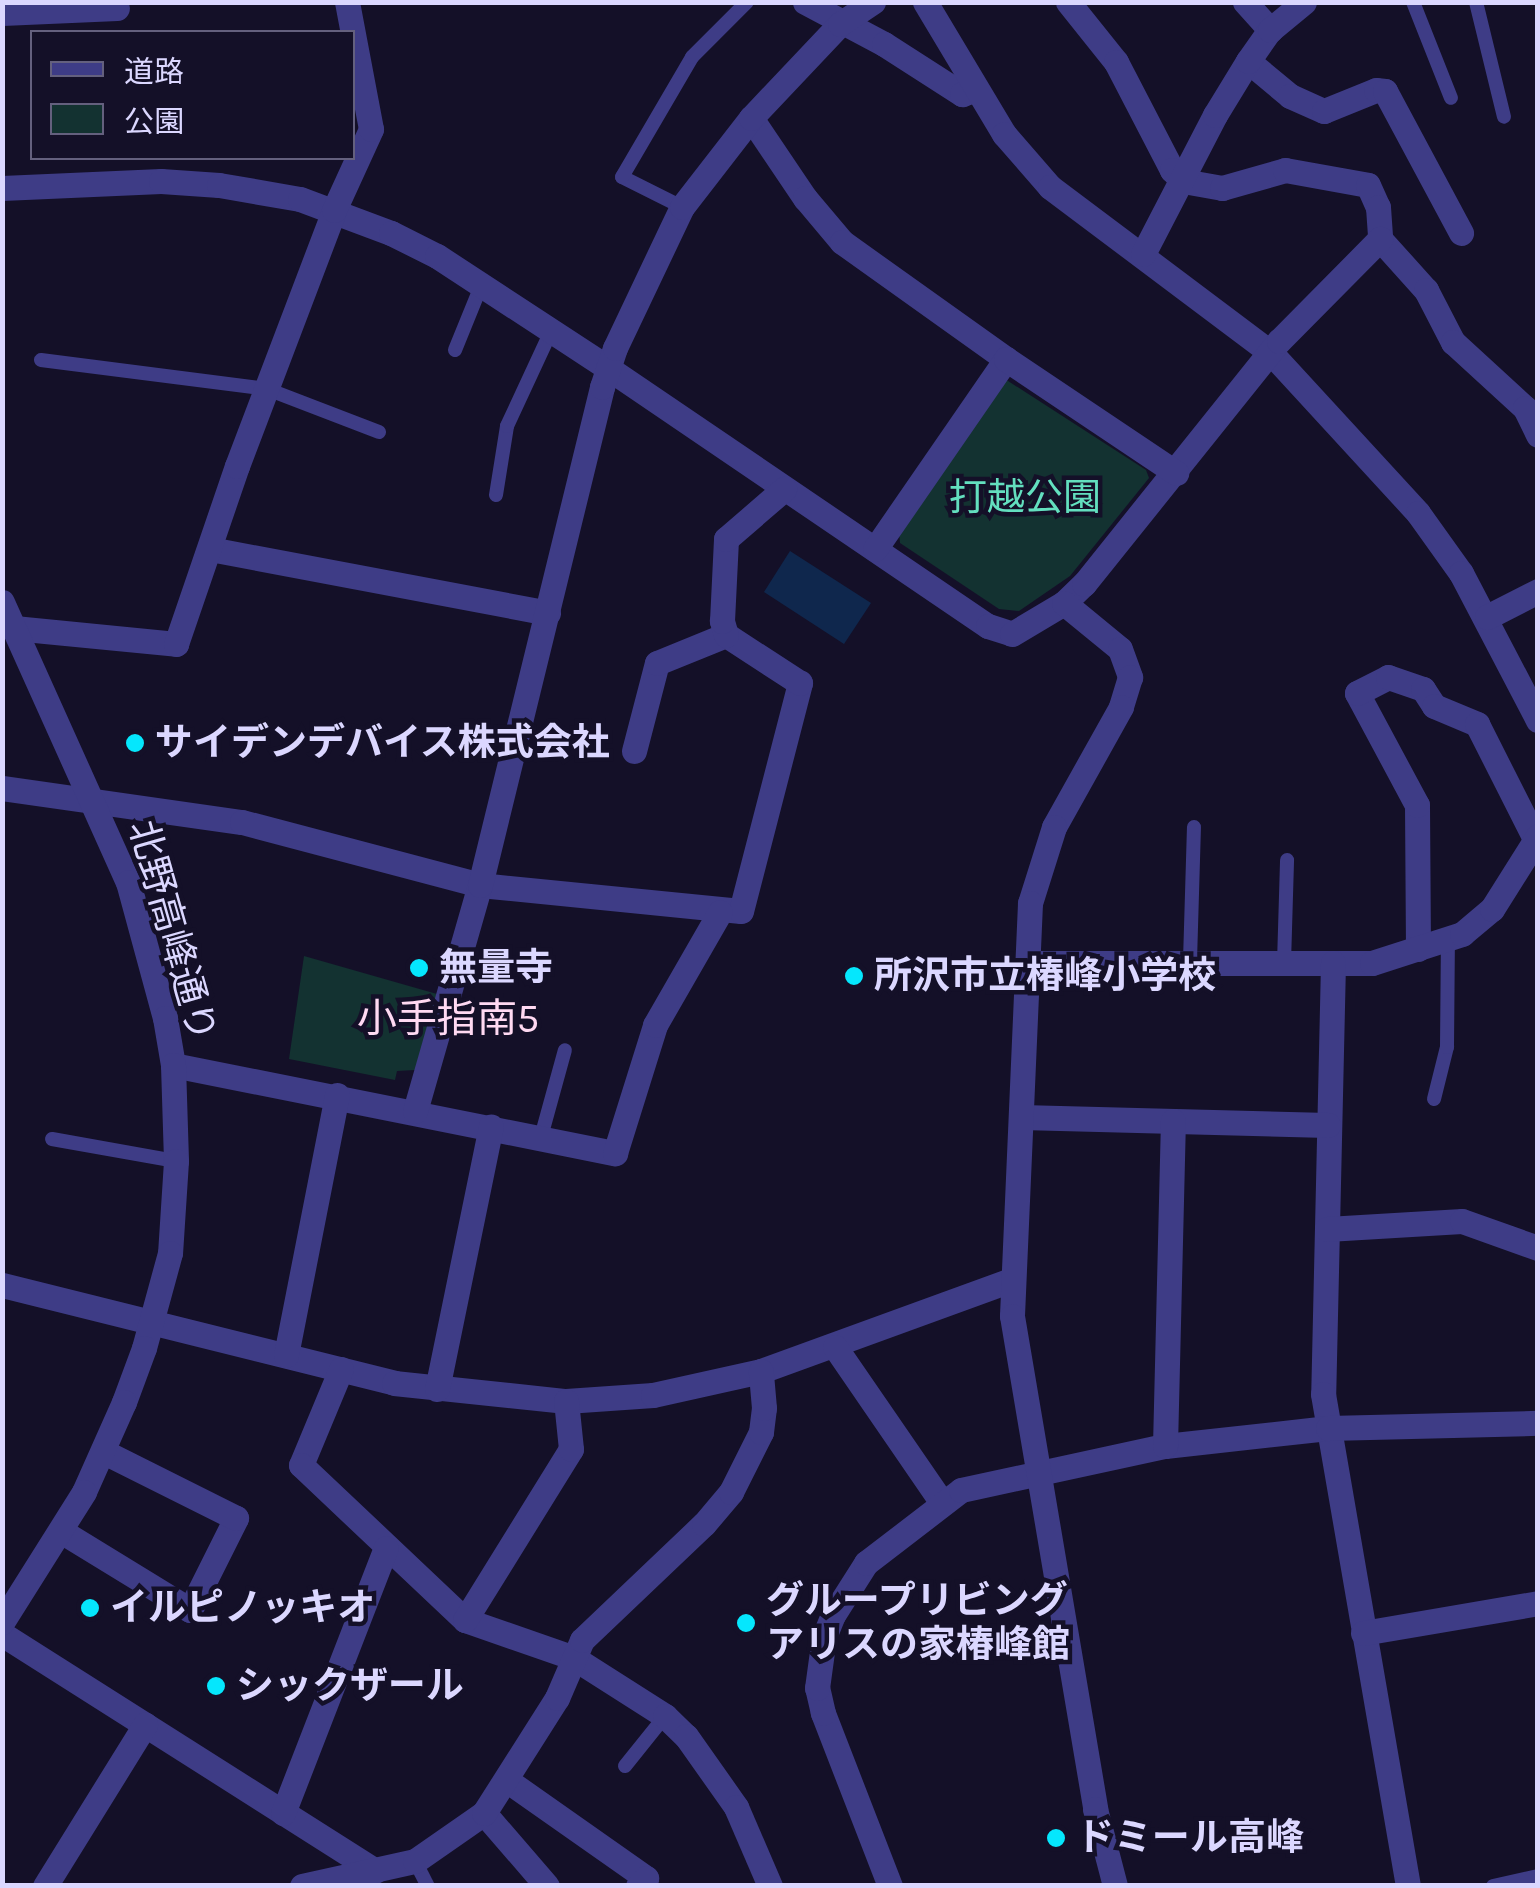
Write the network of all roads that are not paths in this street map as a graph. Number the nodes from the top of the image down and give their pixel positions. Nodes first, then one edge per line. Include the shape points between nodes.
1 (347, 2) edge
2 (747, 2) edge
3 (805, 2) edge
4 (873, 2) edge
5 (926, 2) edge
6 (1068, 2) edge
7 (1245, 2) edge
8 (1304, 2) edge
9 (1413, 2) edge
10 (1476, 2) edge
11 (2, 13) edge
12 (119, 14) edge
13 (840, 24) junction
14 (352, 30) edge
15 (1270, 30) junction
16 (355, 44) edge
17 (1248, 61) junction
18 (974, 90) junction
19 (1451, 98) dead end
20 (1504, 117) dead end
21 (751, 118) junction
22 (158, 169) edge
23 (1183, 181) junction
24 (2, 188) edge
25 (682, 207) junction
26 (334, 210) junction
27 (1461, 233) dead end
28 (1380, 239) junction
29 (1143, 254) junction
30 (481, 286) junction
31 (551, 331) junction
32 (455, 350) dead end
33 (1270, 353) junction
34 (1006, 359) junction
35 (41, 360) dead end
36 (608, 368) junction
37 (267, 388) junction
38 (379, 432) dead end
39 (1538, 435) edge
40 (1176, 474) junction
41 (784, 489) junction
42 (496, 495) dead end
43 (210, 549) junction
44 (875, 549) junction
45 (1538, 591) edge
46 (2, 602) edge
47 (1064, 603) junction
48 (548, 613) junction
49 (1486, 617) junction
50 (14, 628) junction
51 (726, 635) junction
52 (1538, 720) edge
53 (634, 751) dead end
54 (2, 788) edge
55 (96, 804) junction
56 (1194, 827) dead end
57 (1537, 841) edge
58 (1287, 860) dead end
59 (480, 885) junction
60 (720, 912) junction
61 (1448, 940) junction
62 (1418, 949) junction
63 (1190, 961) junction
64 (1284, 962) junction
65 (1028, 963) junction
66 (1333, 963) junction
67 (565, 1050) dead end
68 (173, 1066) junction
69 (337, 1095) junction
70 (1434, 1099) dead end
71 (415, 1111) junction
72 (1020, 1117) junction
73 (1173, 1121) junction
74 (1328, 1124) junction
75 (491, 1126) junction
76 (541, 1137) junction
77 (52, 1139) dead end
78 (176, 1161) junction
79 (1327, 1229) junction
80 (1538, 1248) edge
81 (1010, 1280) junction
82 (2, 1285) edge
83 (151, 1322) junction
84 (834, 1347) junction
85 (286, 1355) junction
86 (341, 1369) junction
87 (761, 1371) junction
88 (437, 1389) junction
89 (566, 1401) junction
90 (1538, 1423) edge
91 (1328, 1428) junction
92 (1165, 1446) junction
93 (104, 1452) junction
94 (1039, 1472) junction
95 (940, 1501) junction
96 (61, 1531) junction
97 (386, 1548) junction
98 (1538, 1603) edge
99 (465, 1620) junction
100 (2, 1622) edge
101 (1363, 1633) junction
102 (2, 1634) edge
103 (574, 1658) junction
104 (664, 1716) junction
105 (145, 1726) junction
106 (625, 1766) dead end
107 (508, 1781) junction
108 (283, 1813) junction
109 (484, 1813) junction
110 (415, 1861) junction
111 (1538, 1876) edge
112 (368, 1877) edge
113 (46, 1886) edge
114 (302, 1886) edge
115 (428, 1886) edge
116 (548, 1886) edge
117 (638, 1886) edge
118 (770, 1886) edge
119 (890, 1886) edge
120 (1115, 1886) edge
121 (1408, 1886) edge
122 (1492, 1886) edge

1 - 14 street
2 - 25 lane via 692,57 622,176
3 - 13 street
4 - 13 street
5 - 18 street
6 - 23 street via 1116,62
7 - 15 street
8 - 15 street
9 - 19 lane
10 - 20 lane
11 - 12 street
13 - 18 street via 962,94
13 - 21 street
15 - 17 street
16 - 26 street via 371,129
17 - 23 street
17 - 27 street via 1290,96 1324,111 1385,92
18 - 29 street via 1050,187
21 - 25 street
21 - 34 street via 842,242
22 - 24 street
22 - 26 street
23 - 28 street via 1222,188 1285,170 1368,185
23 - 29 street
25 - 36 street
26 - 30 street via 422,248
26 - 37 street
28 - 33 street
28 - 39 street via 1426,290 1452,342 1525,408
29 - 33 street
30 - 31 street
30 - 32 lane
31 - 36 street
31 - 42 lane via 507,426
33 - 40 street
33 - 49 street via 1418,513
34 - 40 street
34 - 44 street
35 - 37 lane
36 - 41 street
36 - 48 street
37 - 38 lane
37 - 43 street
40 - 47 street
41 - 44 street
41 - 51 street via 726,539
43 - 48 street
43 - 50 street via 176,644
44 - 47 street via 988,626 1012,634
45 - 49 street
46 - 50 street, 北野高峰通り
47 - 65 street via 1120,649 1130,678 1043,854 1030,903
48 - 59 street
49 - 52 street
50 - 55 street, 北野高峰通り
51 - 53 street via 658,662
51 - 60 street via 800,683 741,911
54 - 55 street
55 - 59 street via 242,822
55 - 68 street, 北野高峰通り via 128,882
56 - 63 lane
57 - 61 street via 1492,909
57 - 62 street via 1477,724 1434,706 1423,689 1388,678 1357,693 1417,805
58 - 64 lane
59 - 60 street
59 - 71 street
60 - 76 street via 655,1025 614,1153
61 - 62 street
61 - 70 lane via 1448,1047
62 - 66 street via 1372,963
63 - 64 street
63 - 65 street
64 - 66 street
65 - 72 street
66 - 74 street
67 - 76 lane
68 - 69 street
68 - 78 street, 北野高峰通り
69 - 71 street
69 - 85 street
71 - 75 street
72 - 73 street
72 - 81 street
73 - 74 street
73 - 92 street
74 - 79 street
75 - 76 street
75 - 88 street
77 - 78 lane
78 - 83 street, 北野高峰通り via 170,1252
79 - 80 street via 1462,1220
79 - 91 street via 1322,1348
81 - 84 street
81 - 94 street
82 - 83 street
83 - 85 street
83 - 93 street, 北野高峰通り
84 - 87 street
84 - 95 street
85 - 86 street
86 - 88 street
86 - 97 street via 300,1465
87 - 89 street via 653,1395
87 - 103 street via 760,1432 731,1492 596,1625
88 - 89 street
89 - 99 street via 571,1449
90 - 91 street
91 - 92 street
91 - 101 street
92 - 94 street
93 - 96 street, 北野高峰通り
93 - 96 street via 236,1518 190,1610
94 - 95 street
94 - 120 street via 1095,1809
95 - 119 street via 866,1563 832,1616 819,1663 823,1714
96 - 100 street, 北野高峰通り
97 - 99 street
97 - 108 street
98 - 101 street
99 - 103 street
101 - 121 street
102 - 105 street
103 - 104 street
103 - 107 street
104 - 106 lane
104 - 118 street via 736,1807
105 - 108 street
105 - 113 street
107 - 109 street
107 - 117 street via 646,1878
108 - 112 street
109 - 110 street
109 - 116 street
110 - 112 street
110 - 115 lane
111 - 122 lane
112 - 114 street

